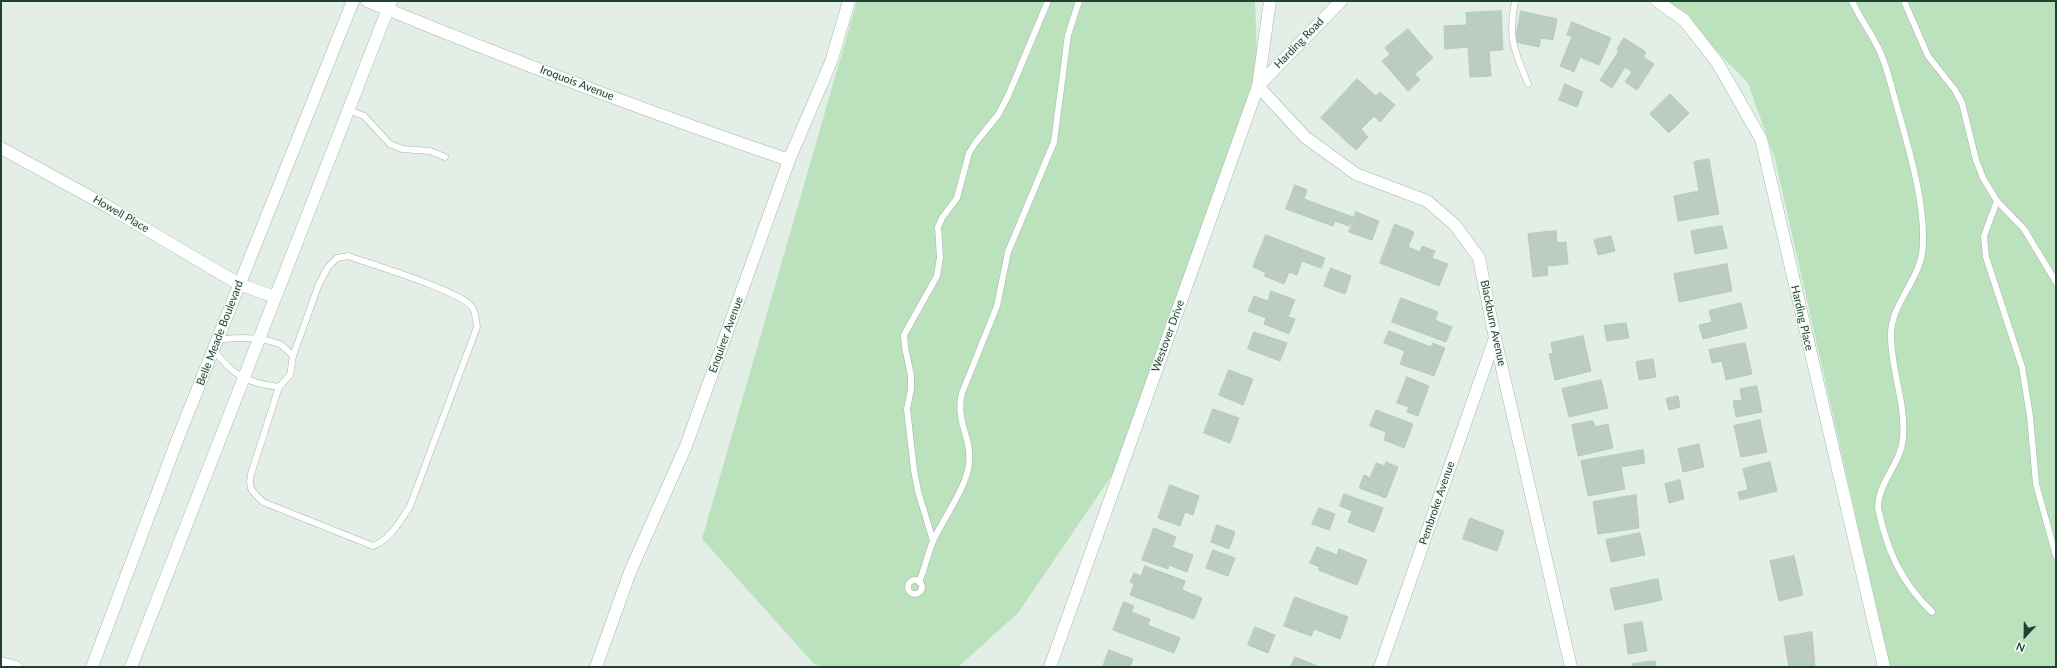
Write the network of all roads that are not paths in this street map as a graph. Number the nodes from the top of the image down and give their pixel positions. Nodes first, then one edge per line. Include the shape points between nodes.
1 (353, 1) edge
2 (367, 1) edge
3 (849, 1) edge
4 (1048, 1) edge
5 (1079, 1) edge
6 (1270, 1) edge
7 (1341, 1) edge
8 (1515, 1) edge
9 (1656, 1) edge
10 (1852, 1) edge
11 (1904, 1) edge
12 (390, 5) edge
13 (1528, 84) dead end
14 (1258, 86) junction
15 (349, 110) junction
16 (1, 148) edge
17 (445, 157) dead end
18 (789, 160) junction
19 (1997, 201) junction
20 (2056, 282) edge
21 (239, 284) junction
22 (275, 298) junction
23 (1495, 338) junction
24 (259, 340) junction
25 (215, 345) junction
26 (293, 356) junction
27 (245, 378) junction
28 (279, 387) junction
29 (934, 541) junction
30 (2056, 556) edge
31 (919, 582) dead end
32 (1932, 612) dead end
33 (1, 663) edge
34 (16, 667) edge
35 (92, 667) edge
36 (131, 667) edge
37 (596, 667) edge
38 (1050, 667) edge
39 (1380, 667) edge
40 (1571, 667) edge
41 (1884, 667) edge

1 - 21 street, Belle Meade Boulevard
2 - 12 street, Iroquois Avenue
3 - 18 street, Enquirer Avenue via 831,62
4 - 29 lane via 1008,96 998,115 969,153 957,198 938,227 940,257 937,276 904,335 904,347 911,376 907,410 914,470
5 - 29 lane via 1068,35 1054,142 1008,252 997,306 959,405 970,454 966,478
6 - 14 street, Westover Drive
7 - 14 street, Harding Road
8 - 13 lane via 1512,40
9 - 41 street, Harding Place via 1684,20 1717,62 1761,139
10 - 32 lane via 1878,47 1889,75 1918,199 1922,235 1921,256 1916,274 1892,323 1890,336 1902,411 1902,447 1878,497 1878,508 1898,570 1911,590
11 - 19 lane via 1928,56 1959,96 1978,167
12 - 15 street
12 - 18 street, Iroquois Avenue via 719,136
14 - 23 street, Blackburn Avenue via 1305,137 1356,174 1427,202 1455,225 1479,258
14 - 38 street, Westover Drive
15 - 17 lane via 364,116 390,144 402,149 430,151
15 - 22 street
16 - 21 street, Howell Place via 105,205
18 - 37 street, Enquirer Avenue via 686,446 630,572
19 - 20 lane via 2024,229
19 - 30 lane via 1984,236 1986,257 2022,367 2030,416 2036,484
21 - 22 street, Howell Place
21 - 25 street, Belle Meade Boulevard
22 - 24 street
23 - 39 street, Pembroke Avenue
23 - 40 street, Blackburn Avenue
24 - 25 lane via 245,337
24 - 26 lane via 280,344
24 - 27 street
25 - 27 lane via 232,372
25 - 35 street, Belle Meade Boulevard
26 - 28 lane via 290,375
26 - 28 lane via 319,284 328,267 337,258 348,256 452,294 471,306 477,327 410,506 383,542 373,546 263,502 251,490 250,474
27 - 28 lane via 262,385
27 - 36 street
29 - 31 lane
33 - 34 street

